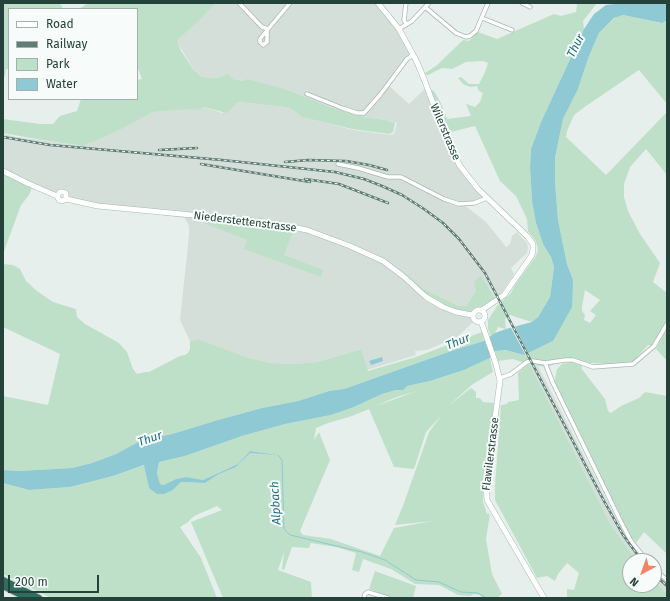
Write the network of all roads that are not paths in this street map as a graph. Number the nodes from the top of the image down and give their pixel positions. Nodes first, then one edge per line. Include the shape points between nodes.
1 (239, 3) edge
2 (290, 3) edge
3 (378, 3) edge
4 (406, 3) edge
5 (429, 3) edge
6 (488, 3) edge
7 (522, 3) edge
8 (528, 5) edge
9 (425, 7) junction
10 (482, 18) junction
11 (406, 24) junction
12 (399, 29) junction
13 (512, 30) dead end
14 (413, 54) junction
15 (308, 94) dead end
16 (338, 164) dead end
17 (3, 171) edge
18 (487, 198) junction
19 (483, 311) junction
20 (472, 315) junction
21 (482, 321) junction
22 (667, 324) edge
23 (545, 363) junction
24 (500, 378) junction
25 (641, 553) edge
26 (3, 580) edge
27 (3, 586) edge
28 (365, 596) edge
29 (28, 598) edge
30 (40, 598) edge
31 (388, 598) edge
32 (544, 598) edge

1 - 2 street via 262,27 268,29
3 - 12 main road, Wilerstrasse
4 - 11 street
5 - 9 street
6 - 10 street
7 - 8 street
9 - 10 street via 463,37 474,34
9 - 11 street
10 - 13 street
11 - 12 street
12 - 14 main road, Wilerstrasse
14 - 15 street via 364,113 342,108
14 - 18 main road, Wilerstrasse via 452,153 465,173
16 - 18 street via 388,177 401,177 459,204 474,203
17 - 20 main road, Niederstettenstrasse via 57,196 63,192 66,198 98,206 265,222 308,230 383,261 443,308
18 - 19 main road, Wilerstrasse via 530,239 534,249 504,294
19 - 20 main road, Wilerstrasse via 476,310
19 - 21 main road, Wilerstrasse via 485,317
20 - 21 main road via 474,321
21 - 24 main road, Flawilerstrasse
22 - 23 street via 654,346 633,364 593,367 573,360
23 - 24 street via 527,362
23 - 25 street via 621,522
24 - 32 main road, Flawilerstrasse via 486,494 494,513
26 - 30 highway
27 - 29 highway
28 - 31 street via 368,592

